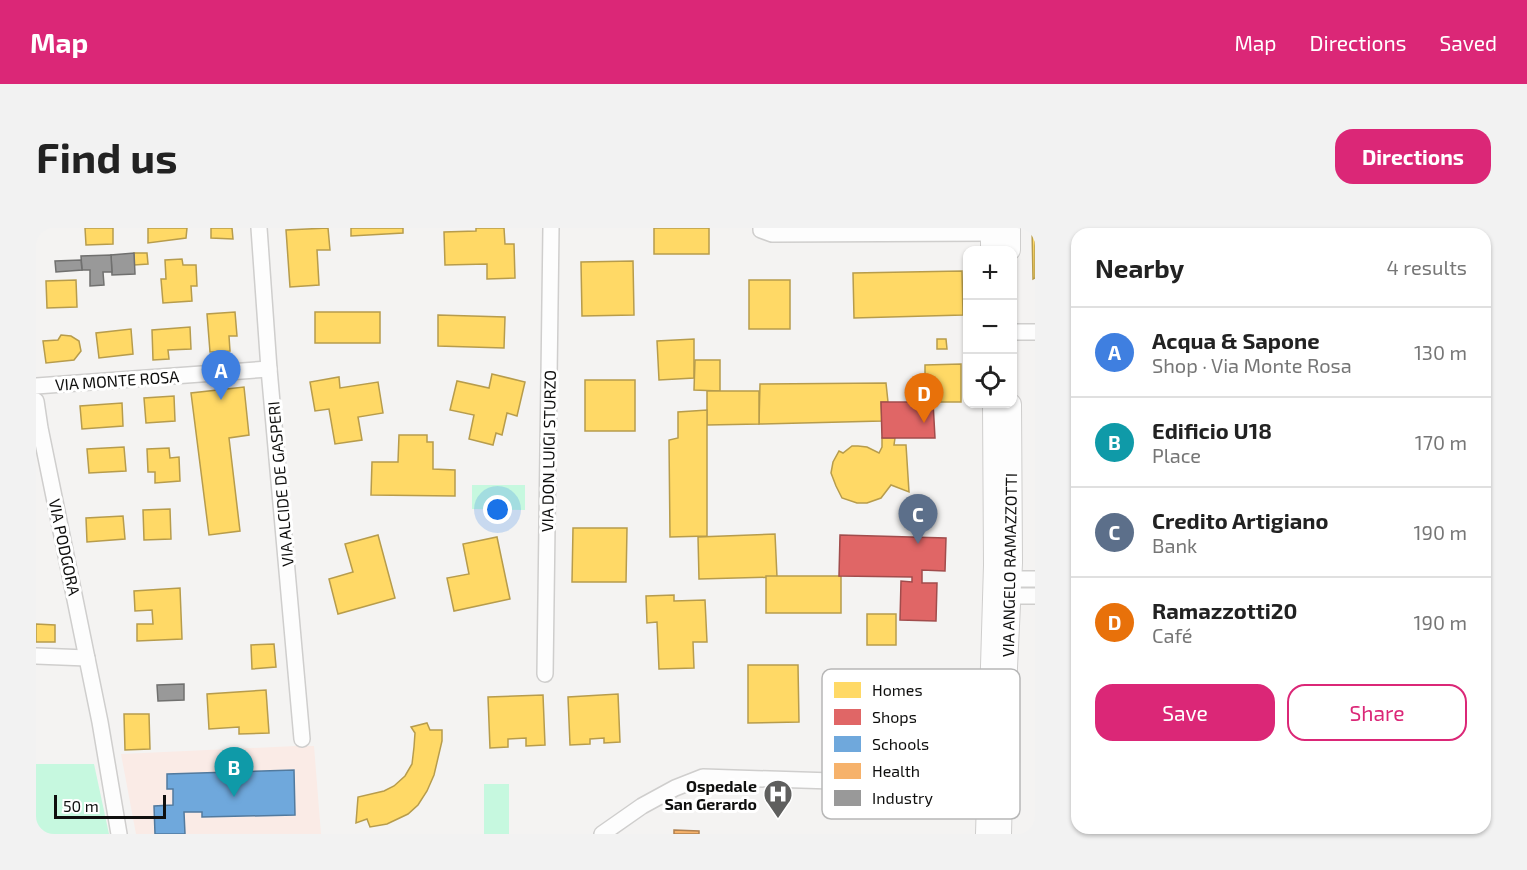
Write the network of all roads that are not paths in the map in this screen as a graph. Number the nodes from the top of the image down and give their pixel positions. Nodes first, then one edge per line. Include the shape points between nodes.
1 (259, 228) edge
2 (551, 228) edge
3 (761, 228) edge
4 (996, 235) edge
5 (1006, 246) edge
6 (1017, 332) edge
7 (1035, 332) edge
8 (269, 369) junction
9 (36, 386) edge
10 (36, 401) edge
11 (993, 408) edge
12 (1011, 408) edge
13 (38, 428) edge
14 (1035, 579) edge
15 (1002, 588) junction
16 (1035, 596) edge
17 (36, 656) edge
18 (87, 658) junction
19 (999, 669) edge
20 (545, 674) dead end
21 (302, 739) dead end
22 (822, 781) edge
23 (988, 819) edge
24 (999, 819) edge
25 (119, 834) edge
26 (603, 834) edge
27 (986, 834) edge
28 (1001, 834) edge

1 - 8 street, VIA ALCIDE DE GASPERI
2 - 20 street, VIA DON LUIGI STURZO
3 - 4 street via 772,234
4 - 5 street
6 - 7 street
8 - 9 street, VIA MONTE ROSA
8 - 21 street, VIA ALCIDE DE GASPERI
10 - 13 street, VIA PODGORA
11 - 15 street, VIA ANGELO RAMAZZOTTI
12 - 15 street, VIA ANGELO RAMAZZOTTI
13 - 18 street, VIA PODGORA
14 - 15 street
15 - 16 street
15 - 19 street, VIA ANGELO RAMAZZOTTI
17 - 18 street
18 - 25 street, VIA PODGORA
22 - 26 street via 703,777 650,802
23 - 27 street, VIA ANGELO RAMAZZOTTI
24 - 28 street, VIA ANGELO RAMAZZOTTI

